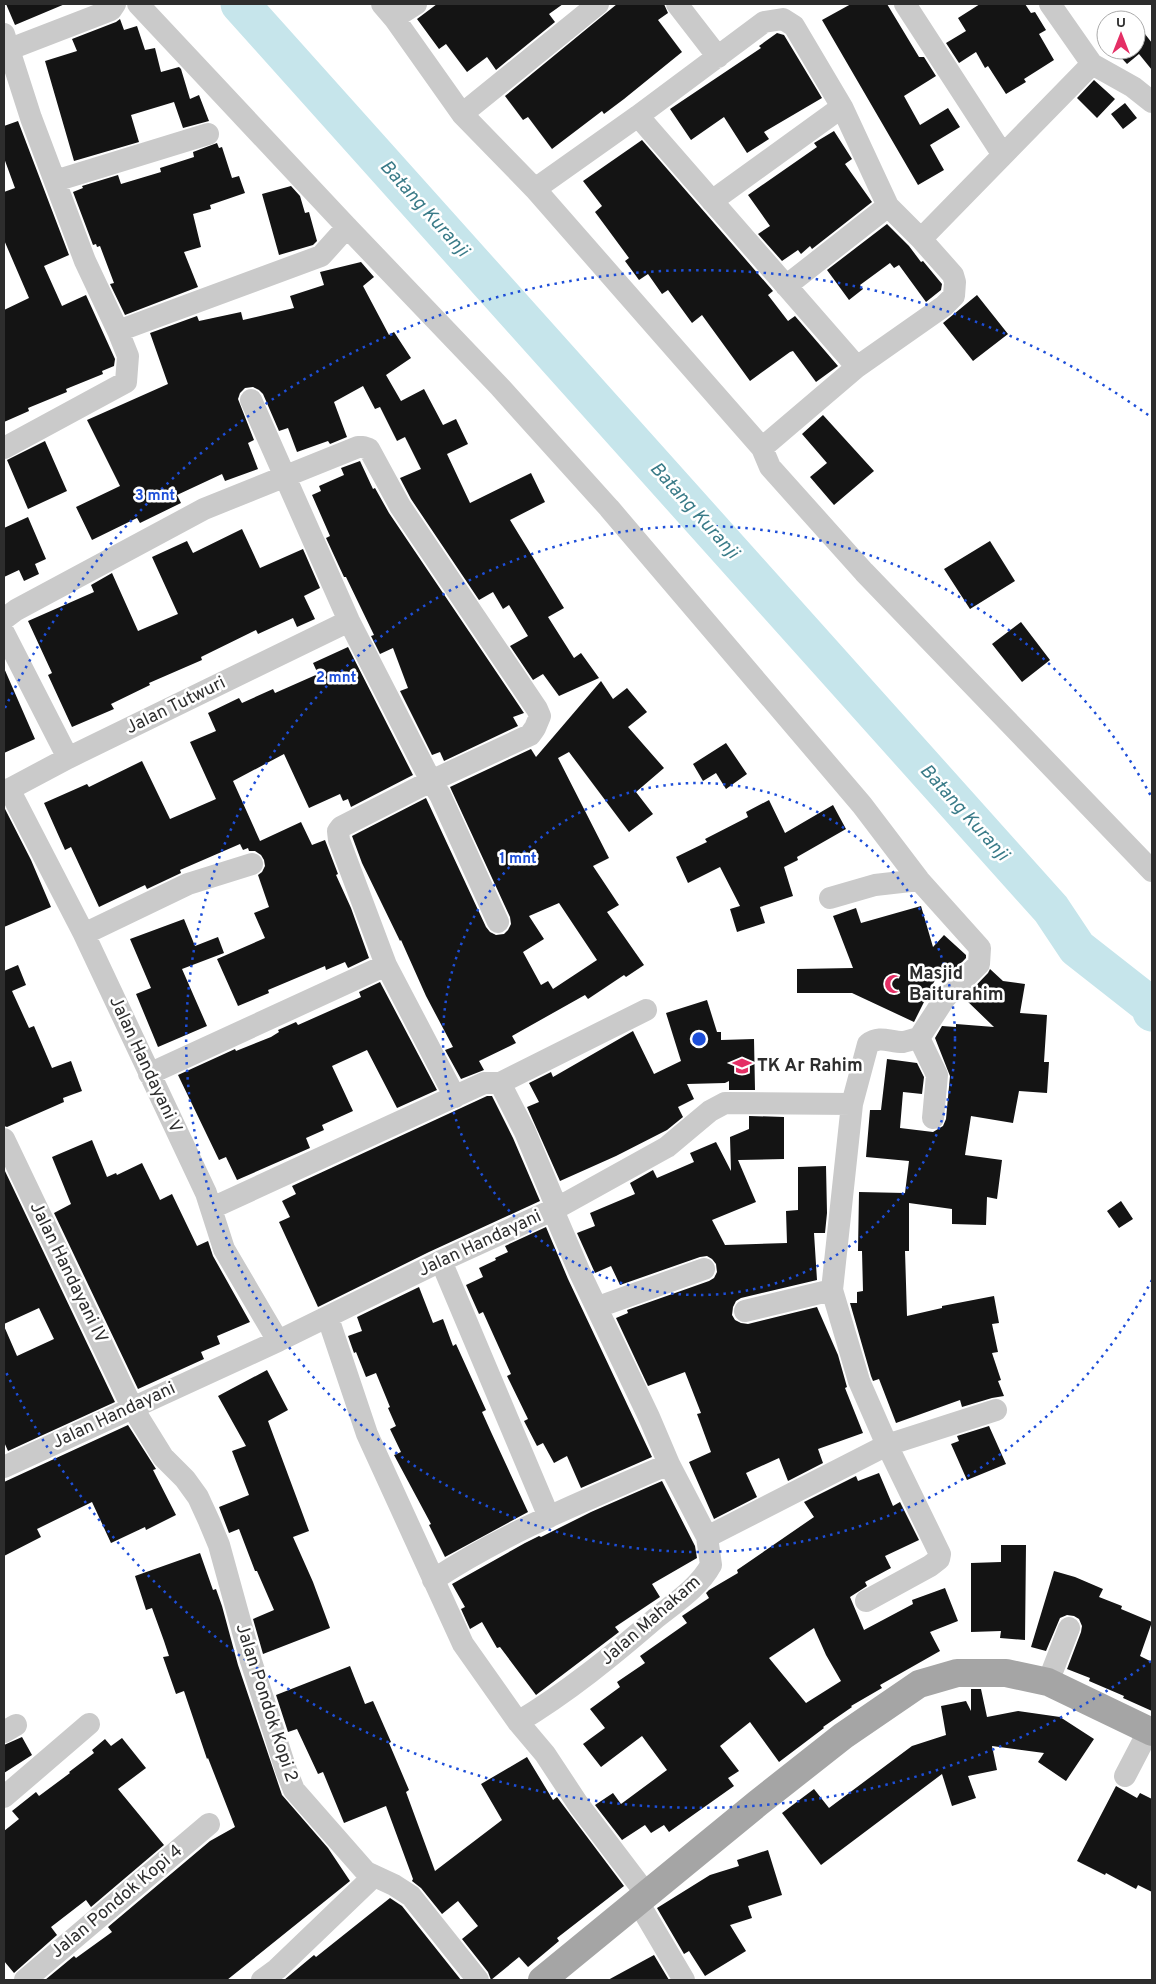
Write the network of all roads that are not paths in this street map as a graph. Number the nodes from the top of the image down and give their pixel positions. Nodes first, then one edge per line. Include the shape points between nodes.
1 (115, 4) edge
2 (138, 4) edge
3 (416, 4) edge
4 (598, 4) edge
5 (678, 4) edge
6 (905, 4) edge
7 (1050, 4) edge
8 (388, 11) edge
9 (7, 41) edge
10 (718, 56) junction
11 (1092, 64) junction
12 (1152, 102) edge
13 (842, 107) junction
14 (462, 114) junction
15 (638, 116) junction
16 (208, 134) dead end
17 (1003, 155) junction
18 (55, 181) junction
19 (535, 189) junction
20 (712, 201) junction
21 (888, 206) junction
22 (347, 227) junction
23 (921, 239) junction
24 (786, 286) junction
25 (118, 331) junction
26 (857, 367) junction
27 (251, 400) dead end
28 (4, 448) edge
29 (762, 448) junction
30 (286, 477) junction
31 (4, 619) edge
32 (349, 621) junction
33 (4, 633) edge
34 (68, 758) junction
35 (431, 781) junction
36 (6, 791) edge
37 (252, 864) dead end
38 (1152, 871) edge
39 (919, 880) junction
40 (830, 898) dead end
41 (498, 922) dead end
42 (84, 934) junction
43 (386, 965) junction
44 (646, 1010) dead end
45 (919, 1038) junction
46 (149, 1074) junction
47 (500, 1083) junction
48 (455, 1096) junction
49 (852, 1104) junction
50 (933, 1118) dead end
51 (4, 1139) edge
52 (212, 1208) junction
53 (555, 1209) junction
54 (441, 1261) junction
55 (704, 1270) dead end
56 (832, 1290) junction
57 (598, 1307) junction
58 (745, 1311) dead end
59 (328, 1318) junction
60 (278, 1341) junction
61 (132, 1407) junction
62 (996, 1410) dead end
63 (887, 1445) junction
64 (669, 1464) junction
65 (4, 1467) edge
66 (549, 1517) junction
67 (707, 1537) junction
68 (434, 1580) junction
69 (866, 1602) dead end
70 (1069, 1628) dead end
71 (1048, 1682) junction
72 (518, 1722) junction
73 (89, 1724) dead end
74 (1151, 1731) edge
75 (1125, 1776) dead end
76 (4, 1797) edge
77 (209, 1824) dead end
78 (374, 1876) junction
79 (642, 1898) junction
80 (25, 1980) edge
81 (262, 1980) edge
82 (478, 1980) edge
83 (542, 1980) edge
84 (684, 1980) edge

1 - 9 street via 111,10
2 - 22 street
3 - 8 street
4 - 14 street
5 - 10 street
6 - 17 street
7 - 11 street
8 - 14 street
9 - 18 street
10 - 13 street via 764,22 783,19 794,26
10 - 15 street
11 - 12 street via 1133,87
11 - 17 street
13 - 20 street
13 - 21 street
14 - 19 street
15 - 19 street
15 - 20 street
16 - 18 street
17 - 23 street
18 - 25 street via 85,261
19 - 29 street
20 - 24 street
21 - 23 street
21 - 24 street
22 - 25 street via 321,256
22 - 39 street via 500,386 609,508 862,805
23 - 26 street via 953,275 954,296
24 - 26 street
25 - 28 street via 128,356 126,382
26 - 29 street
27 - 30 street
29 - 38 street via 770,467 864,572
30 - 31 street via 204,509
30 - 32 street
30 - 35 street via 358,447 368,450 400,506 538,712 539,721 530,735
32 - 34 street, Jalan Tutwuri
32 - 35 street
33 - 34 street
34 - 36 street, Jalan Tutwuri
35 - 41 street
35 - 43 street via 341,827 338,832
36 - 42 street, Jalan Handayani V
37 - 42 street via 188,884
39 - 40 street via 875,885
39 - 45 street via 980,948 981,956 979,964 945,998
42 - 46 street, Jalan Handayani V
43 - 46 street
43 - 48 street
44 - 47 street
45 - 49 street via 902,1042 881,1038 868,1044
45 - 50 street via 937,1075
46 - 52 street, Jalan Handayani V
47 - 48 street via 484,1083
47 - 53 street, Jalan Mahakam via 525,1132
48 - 52 street
49 - 53 street, Jalan Handayani via 725,1102 667,1147
49 - 56 street
51 - 61 street, Jalan Handayani IV
52 - 60 street, Jalan Handayani V via 224,1249
53 - 54 street, Jalan Handayani
53 - 57 street, Jalan Mahakam
54 - 59 street, Jalan Handayani
54 - 66 street
55 - 57 street
56 - 58 street
56 - 63 street via 859,1381
57 - 64 street, Jalan Mahakam
59 - 60 street, Jalan Handayani
59 - 68 street via 368,1434
60 - 61 street, Jalan Handayani
61 - 65 street, Jalan Handayani
61 - 78 street, Jalan Pondok Kopi 2 via 163,1456 198,1497 210,1521 294,1790 359,1866
62 - 63 street
63 - 67 street
63 - 69 street via 938,1549 939,1559
64 - 66 street
64 - 67 street, Jalan Mahakam
66 - 68 street via 458,1564
67 - 72 street, Jalan Mahakam via 711,1565 695,1586 594,1670
68 - 72 street via 463,1644
70 - 71 street
71 - 74 main road
71 - 79 main road via 1006,1673 957,1673 919,1684 843,1736
72 - 79 street via 545,1754
73 - 76 street
74 - 75 street
77 - 80 street, Jalan Pondok Kopi 4
78 - 81 street
78 - 82 street, Jalan Pondok Kopi 2 via 411,1896
79 - 83 main road
79 - 84 street

